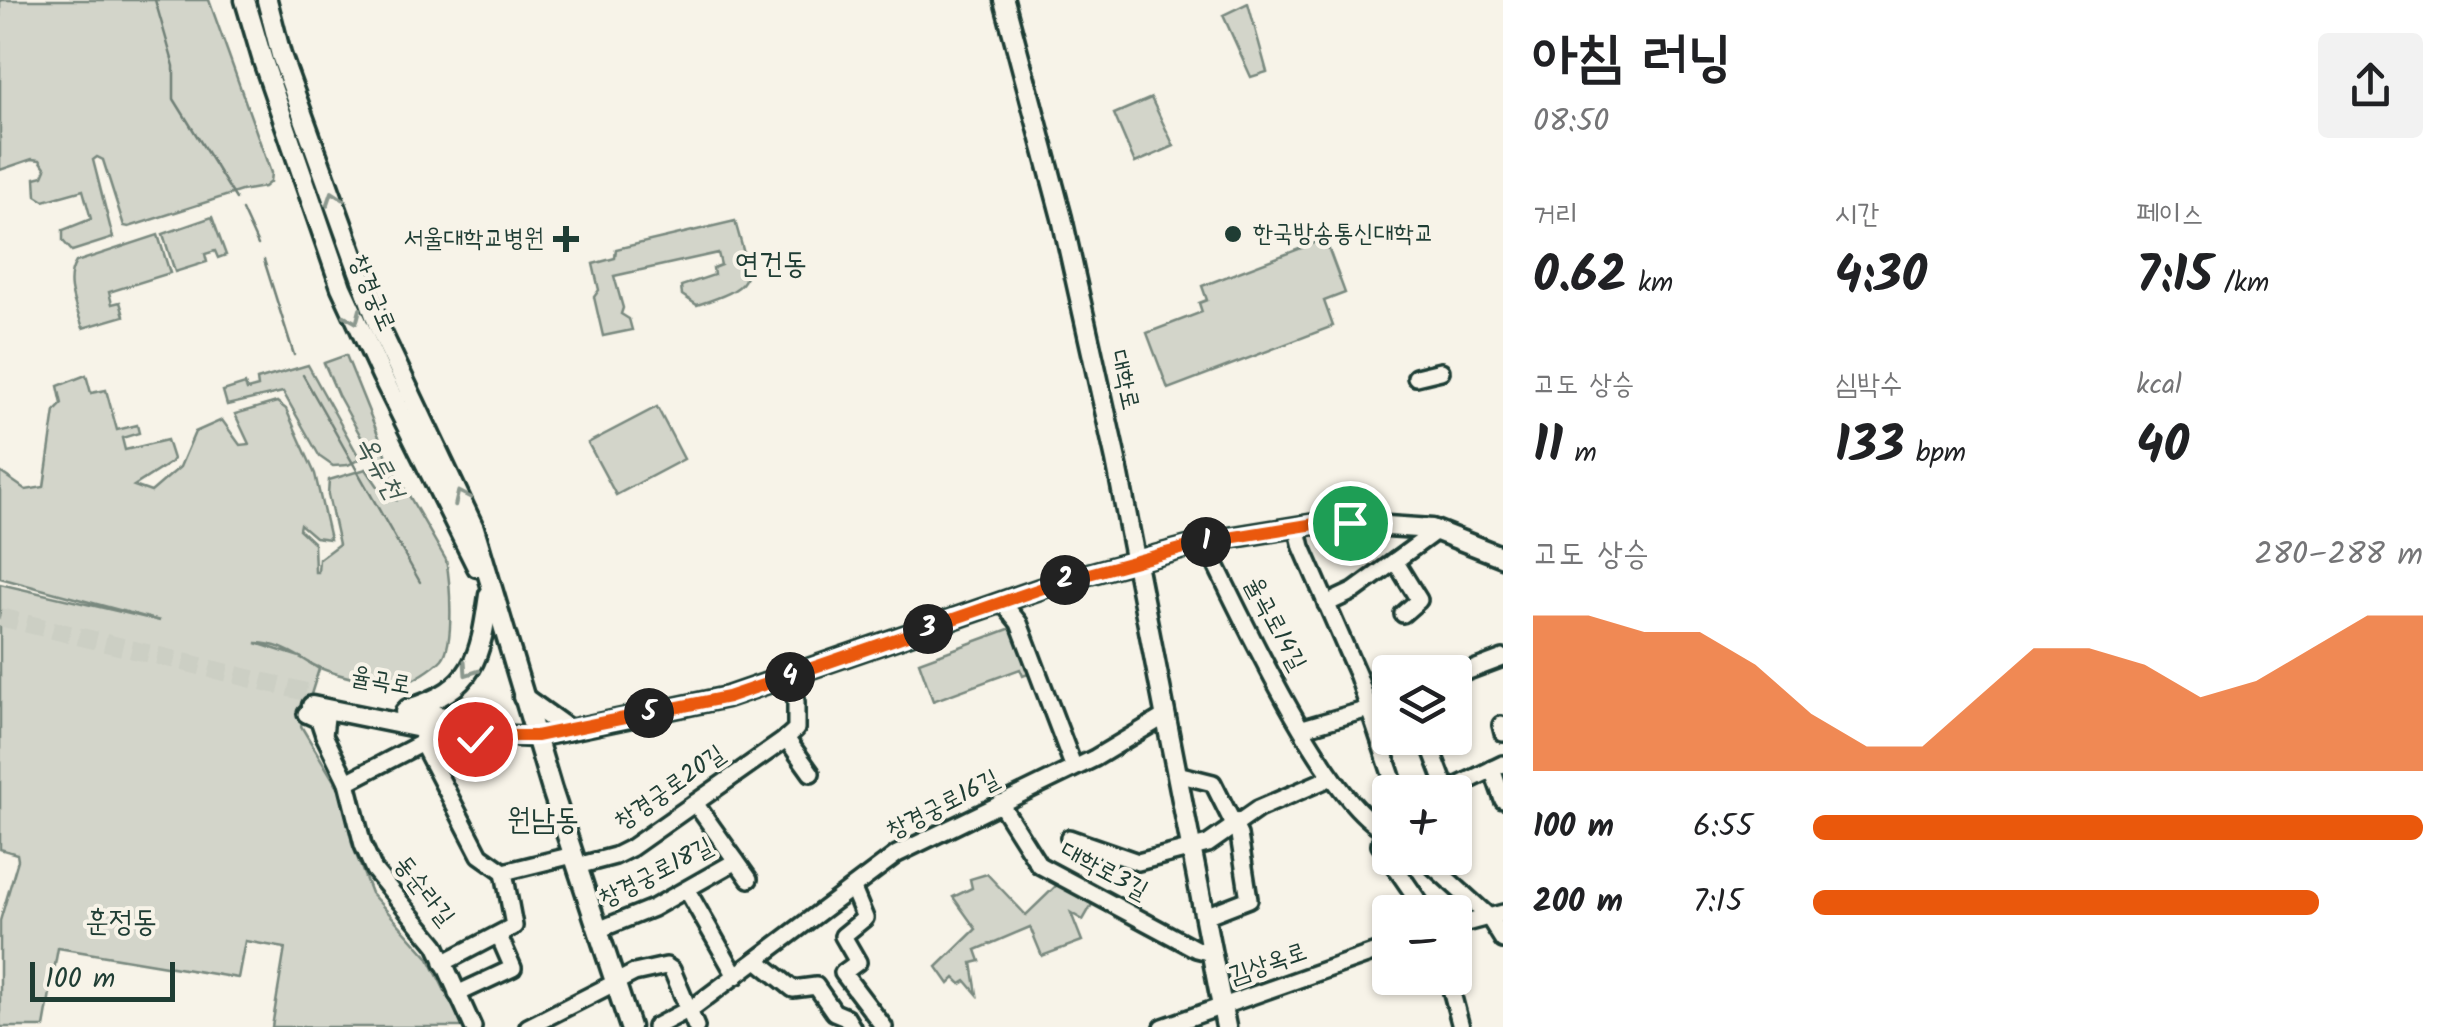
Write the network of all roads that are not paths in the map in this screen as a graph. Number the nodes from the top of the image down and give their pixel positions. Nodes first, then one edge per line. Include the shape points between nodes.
1 (245, 0) edge
2 (266, 0) edge
3 (1004, 0) edge
4 (1441, 371) dead end
5 (1416, 376) dead end
6 (1297, 526) junction
7 (1436, 530) junction
8 (1210, 541) junction
9 (1503, 557) edge
10 (1134, 561) junction
11 (1395, 561) junction
12 (490, 590) junction
13 (1002, 602) junction
14 (1326, 604) junction
15 (1403, 614) dead end
16 (1503, 658) edge
17 (1472, 670) edge
18 (792, 676) junction
19 (523, 697) junction
20 (314, 706) junction
21 (398, 711) junction
22 (1372, 713) edge
23 (1372, 714) edge
24 (1166, 716) junction
25 (1303, 728) junction
26 (569, 730) junction
27 (423, 735) junction
28 (493, 736) junction
29 (536, 736) junction
30 (786, 738) junction
31 (1497, 767) edge
32 (1074, 768) junction
33 (811, 773) dead end
34 (1177, 774) junction
35 (1332, 777) junction
36 (1472, 779) edge
37 (348, 782) junction
38 (1503, 800) edge
39 (694, 803) junction
40 (1000, 803) junction
41 (1372, 820) edge
42 (1235, 825) junction
43 (1068, 838) dead end
44 (1191, 848) junction
45 (575, 860) junction
46 (736, 861) junction
47 (504, 872) junction
48 (1446, 875) edge
49 (749, 879) dead end
50 (853, 889) junction
51 (687, 890) junction
52 (1495, 914) edge
53 (1205, 916) junction
54 (598, 930) junction
55 (499, 936) junction
56 (1503, 940) edge
57 (1212, 953) junction
58 (1372, 954) edge
59 (757, 960) junction
60 (444, 962) junction
61 (736, 976) junction
62 (615, 982) junction
63 (457, 994) junction
64 (1452, 995) edge
65 (1222, 1006) junction
66 (688, 1010) junction
67 (473, 1027) edge
68 (528, 1027) edge
69 (630, 1027) edge
70 (656, 1027) edge
71 (696, 1027) edge
72 (852, 1027) edge
73 (884, 1027) edge
74 (1163, 1027) edge
75 (1226, 1027) edge
76 (1460, 1027) edge

1 -> 12 main road, 창경궁로 via 341,287
12 -> 2 main road, 창경궁로 via 466,507 379,327
3 - 10 main road, 대학로 via 1062,218
4 - 5 street
6 - 7 main road, 율곡로
6 - 8 main road, 율곡로
6 - 14 street
7 - 9 main road, 율곡로
7 - 11 street
8 - 10 main road, 율곡로
8 - 25 street, 율곡로14길 via 1212,560
10 - 13 main road, 율곡로
10 - 24 main road, 대학로
11 - 14 street
11 - 15 street via 1419,600
12 - 19 main road, 창경궁로
12 -> 21 main road via 472,669 450,691
13 - 18 main road, 율곡로
13 - 32 street via 1018,622
14 - 22 street
16 - 17 street
18 - 26 main road, 율곡로 via 728,697
18 - 30 street via 796,729
19 - 26 main road
19 - 29 main road, 창경궁로
20 - 21 main road, 율곡로
20 - 27 main road, 율곡로
20 - 37 street, 동순라길
21 - 28 main road, 율곡로 via 478,721
23 - 25 street via 1365,710
24 - 32 street, 창경궁로16길
24 - 34 main road, 대학로
25 - 35 street, 율곡로14길
26 - 29 main road, 율곡로
27 - 28 main road, 율곡로
27 - 37 street
27 - 47 street via 480,855
28 - 29 main road, 율곡로
29 - 45 main road, 창경궁로
30 - 33 street
30 - 39 street, 창경궁로20길
31 - 36 street
31 - 38 street
32 - 40 street, 창경궁로16길
34 - 42 street via 1213,783
34 - 44 main road, 대학로
35 - 41 street, 율곡로14길
35 - 42 street
37 - 60 street, 동순라길 via 374,870
39 - 45 street, 창경궁로20길 via 614,856
39 - 46 street, 창경궁로18길
40 - 50 street, 창경궁로16길 via 898,854
40 - 57 street, 대학로3길 via 1038,865
42 - 44 street
42 - 53 street via 1249,899
43 - 44 street via 1138,862
44 - 53 main road, 대학로
45 - 47 street, 창경궁로20길
45 - 54 main road, 창경궁로
46 - 49 street, 창경궁로18길
46 - 51 street, 창경궁로18길
47 - 55 street via 514,926
48 - 52 street
50 - 59 street, 창경궁로16길
50 - 73 street via 865,918 842,936 858,962 843,973
51 - 54 street, 창경궁로18길
51 - 61 street
52 - 56 street
53 - 57 main road, 대학로
54 - 62 main road, 창경궁로
55 - 60 street
55 - 63 street via 513,968
57 - 65 main road, 대학로
58 - 65 street, 김상옥로
59 - 61 street, 창경궁로16길
59 - 72 street via 793,989 816,986
60 - 63 street, 동순라길
61 - 66 street, 창경궁로16길
62 - 66 street via 666,966
62 - 68 street
62 - 69 main road, 창경궁로
63 - 67 street, 동순라길
64 - 76 street
65 - 74 street, 김상옥로
65 - 75 main road, 대학로
66 - 70 street, 창경궁로16길
66 - 71 street

